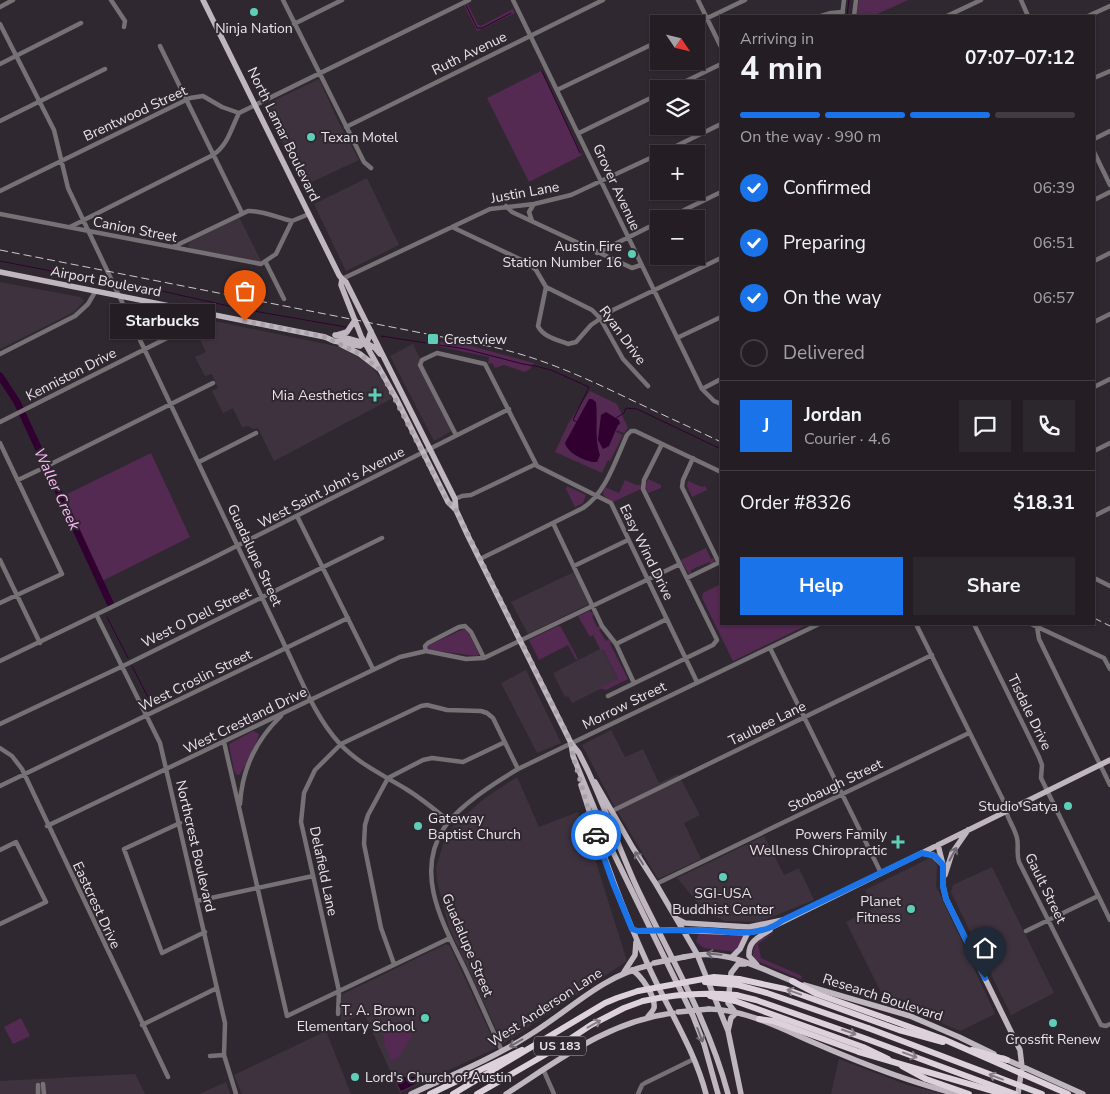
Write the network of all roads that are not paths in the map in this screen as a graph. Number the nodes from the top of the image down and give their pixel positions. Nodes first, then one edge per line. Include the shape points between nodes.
1 (13, 0) edge
2 (111, 0) edge
3 (203, 0) edge
4 (283, 0) edge
5 (342, 0) edge
6 (469, 0) edge
7 (513, 0) edge
8 (602, 0) edge
9 (698, 0) edge
10 (745, 0) edge
11 (844, 0) edge
12 (856, 0) edge
13 (981, 0) edge
14 (1021, 0) edge
15 (1110, 6) edge
16 (0, 7) edge
17 (843, 14) edge
18 (824, 15) edge
19 (854, 15) edge
20 (949, 15) edge
21 (1028, 15) edge
22 (1090, 15) edge
23 (707, 18) junction
24 (81, 23) dead end
25 (0, 24) edge
26 (294, 24) junction
27 (124, 27) dead end
28 (531, 35) junction
29 (720, 45) edge
30 (160, 46) dead end
31 (650, 46) edge
32 (16, 56) junction
33 (0, 64) edge
34 (720, 64) edge
35 (105, 69) dead end
36 (1110, 71) edge
37 (319, 74) junction
38 (1095, 78) edge
39 (688, 80) edge
40 (557, 90) junction
41 (650, 98) edge
42 (186, 100) junction
43 (39, 102) junction
44 (255, 105) junction
45 (239, 113) junction
46 (0, 121) edge
47 (720, 124) edge
48 (346, 128) junction
49 (1110, 131) edge
50 (578, 133) junction
51 (1095, 138) edge
52 (678, 145) edge
53 (1095, 154) edge
54 (213, 156) junction
55 (650, 158) edge
56 (61, 160) junction
57 (371, 168) dead end
58 (602, 181) junction
59 (1110, 185) edge
60 (0, 191) edge
61 (720, 192) edge
62 (1110, 192) edge
63 (1095, 200) edge
64 (534, 204) junction
65 (506, 206) junction
66 (684, 210) edge
67 (242, 213) junction
68 (0, 214) edge
69 (309, 214) junction
70 (84, 220) junction
71 (292, 222) junction
72 (533, 222) junction
73 (650, 226) edge
74 (69, 227) junction
75 (452, 227) junction
76 (89, 231) junction
77 (628, 237) junction
78 (172, 247) junction
79 (597, 252) junction
80 (1110, 253) edge
81 (720, 258) edge
82 (1095, 260) edge
83 (266, 262) junction
84 (641, 265) junction
85 (0, 272) edge
86 (342, 279) junction
87 (546, 287) junction
88 (654, 290) junction
89 (95, 292) junction
90 (120, 296) junction
91 (284, 299) dead end
92 (198, 312) junction
93 (1110, 314) edge
94 (720, 317) edge
95 (600, 318) junction
96 (355, 320) junction
97 (1095, 322) edge
98 (371, 330) junction
99 (334, 338) junction
100 (677, 338) junction
101 (365, 343) junction
102 (145, 350) junction
103 (0, 354) edge
104 (383, 356) junction
105 (378, 368) junction
106 (1110, 379) edge
107 (720, 380) edge
108 (213, 384) dead end
109 (648, 386) dead end
110 (1095, 386) edge
111 (702, 389) junction
112 (170, 404) junction
113 (720, 404) edge
114 (509, 410) junction
115 (0, 422) edge
116 (256, 433) dead end
117 (241, 434) dead end
118 (456, 436) junction
119 (244, 440) junction
120 (0, 443) edge
121 (1110, 443) edge
122 (662, 444) junction
123 (430, 448) junction
124 (1095, 450) edge
125 (423, 453) junction
126 (693, 458) junction
127 (199, 462) junction
128 (51, 464) dead end
129 (536, 464) junction
130 (40, 470) dead end
131 (720, 472) edge
132 (18, 480) junction
133 (598, 496) junction
134 (455, 498) junction
135 (1110, 508) edge
136 (456, 510) junction
137 (297, 516) junction
138 (1095, 516) edge
139 (553, 524) junction
140 (382, 538) dead end
141 (628, 540) junction
142 (238, 546) junction
143 (480, 559) junction
144 (0, 560) edge
145 (720, 562) edge
146 (680, 564) junction
147 (574, 566) junction
148 (323, 568) junction
149 (687, 578) junction
150 (1095, 578) edge
151 (648, 579) junction
152 (1110, 586) edge
153 (17, 595) junction
154 (262, 597) junction
155 (0, 603) edge
156 (593, 606) junction
157 (97, 616) junction
158 (348, 618) junction
159 (667, 619) junction
160 (817, 625) edge
161 (917, 625) edge
162 (974, 625) edge
163 (1033, 625) edge
164 (1037, 627) junction
165 (521, 641) junction
166 (40, 642) junction
167 (616, 644) junction
168 (286, 648) junction
169 (770, 648) junction
170 (426, 651) junction
171 (932, 655) junction
172 (484, 658) junction
173 (686, 658) junction
174 (0, 661) edge
175 (123, 666) junction
176 (373, 669) junction
177 (1110, 669) edge
178 (697, 682) junction
179 (634, 683) junction
180 (608, 696) dead end
181 (311, 699) junction
182 (284, 713) junction
183 (147, 716) junction
184 (804, 717) junction
185 (0, 724) edge
186 (970, 733) junction
187 (224, 742) junction
188 (505, 742) junction
189 (571, 743) junction
190 (340, 744) junction
191 (0, 748) edge
192 (1110, 760) edge
193 (1100, 765) junction
194 (518, 769) junction
195 (578, 769) junction
196 (166, 770) junction
197 (589, 772) junction
198 (24, 775) junction
199 (388, 778) junction
200 (1110, 785) edge
201 (0, 786) edge
202 (1048, 792) junction
203 (842, 795) junction
204 (240, 810) junction
205 (612, 810) junction
206 (1005, 813) junction
207 (449, 821) junction
208 (180, 823) junction
209 (48, 826) junction
210 (968, 830) junction
211 (938, 845) junction
212 (0, 850) edge
213 (922, 853) junction
214 (943, 865) junction
215 (881, 873) junction
216 (313, 876) junction
217 (944, 879) junction
218 (656, 884) junction
219 (258, 889) junction
220 (1098, 896) junction
221 (197, 902) junction
222 (676, 918) junction
223 (783, 920) junction
224 (1049, 920) junction
225 (1110, 920) edge
226 (0, 924) edge
227 (777, 925) junction
228 (755, 927) junction
229 (635, 930) junction
230 (672, 930) junction
231 (683, 930) junction
232 (702, 930) junction
233 (1026, 931) dead end
234 (205, 932) junction
235 (747, 933) junction
236 (636, 937) junction
237 (450, 938) junction
238 (692, 944) junction
239 (697, 954) junction
240 (732, 957) junction
241 (394, 964) junction
242 (651, 964) junction
243 (752, 965) junction
244 (763, 969) junction
245 (632, 970) junction
246 (623, 973) junction
247 (792, 981) junction
248 (738, 982) junction
249 (217, 988) junction
250 (339, 990) junction
251 (736, 998) junction
252 (720, 1009) junction
253 (671, 1013) junction
254 (736, 1013) junction
255 (338, 1014) dead end
256 (647, 1018) junction
257 (758, 1018) junction
258 (1110, 1024) edge
259 (142, 1025) junction
260 (728, 1031) junction
261 (542, 1042) junction
262 (502, 1050) junction
263 (224, 1055) junction
264 (210, 1056) dead end
265 (694, 1059) junction
266 (1007, 1060) junction
267 (1022, 1068) junction
268 (543, 1070) junction
269 (168, 1078) dead end
270 (38, 1094) edge
271 (44, 1094) edge
272 (236, 1094) edge
273 (411, 1094) edge
274 (430, 1094) edge
275 (453, 1094) edge
276 (477, 1094) edge
277 (506, 1094) edge
278 (554, 1094) edge
279 (638, 1094) edge
280 (706, 1094) edge
281 (718, 1094) edge
282 (728, 1094) edge
283 (741, 1094) edge
284 (957, 1094) edge
285 (969, 1094) edge
286 (1003, 1094) edge
287 (1017, 1094) edge
288 (1042, 1094) edge
289 (1068, 1094) edge
290 (1083, 1094) edge

1 - 16 street
2 - 27 street via 124,21
3 - 44 main road, North Lamar Boulevard
4 - 26 street
5 - 26 street
6 - 37 street
7 - 28 street, Grover Avenue
8 - 28 street, Ruth Avenue
9 - 23 street
10 - 23 street
11 - 17 street
12 - 19 street
13 - 20 street
14 - 21 street
15 - 22 street
17 - 18 street
23 - 29 street
24 - 32 street
25 - 32 street, Guadalupe Street
26 - 37 street
28 - 40 street, Grover Avenue
28 - 48 street, Ruth Avenue
30 - 42 street
31 - 40 street
32 - 33 street
32 - 43 street, Guadalupe Street
34 - 39 street
35 - 43 street
36 - 38 street
37 - 44 street
37 - 48 street
40 - 50 street, Grover Avenue
41 - 50 street
42 - 45 street, Brentwood Street via 203,96
42 - 54 street
42 - 56 street, Brentwood Street
43 - 46 street
43 - 56 street, Guadalupe Street via 54,130
44 - 45 street
44 - 69 main road, North Lamar Boulevard
45 - 54 street via 224,146
47 - 52 street, Justin Lane
48 - 57 street via 364,162
49 - 51 street
50 - 58 street, Grover Avenue
53 - 59 street
54 - 67 street
54 - 70 street
55 - 58 street, Justin Lane
56 - 60 street, Brentwood Street
56 - 70 street, Guadalupe Street via 65,181
58 - 64 street, Justin Lane via 572,195
58 - 77 street, Grover Avenue
61 - 66 street
62 - 63 street
64 - 65 street, Justin Lane
64 - 72 street via 529,216
65 - 72 street
65 - 75 street, Justin Lane via 490,209
67 - 71 street via 258,211
67 - 78 street
68 - 74 street, Canion Street
69 - 71 street
69 - 86 main road, North Lamar Boulevard
70 - 74 street
70 - 76 street, Guadalupe Street
71 - 83 street via 276,254
72 - 79 street
73 - 77 street
74 - 76 street, Canion Street
75 - 86 street, Justin Lane
75 - 87 street, Ryan Drive via 528,263
76 - 78 street, Canion Street
76 - 90 street, Guadalupe Street
77 - 79 street
77 - 84 street, Grover Avenue
78 - 83 street, Canion Street via 258,264
79 - 84 street via 632,268
80 - 82 street
81 - 88 street
83 - 91 street
84 - 88 street, Grover Avenue
85 - 89 main road, Airport Boulevard
86 - 96 main road, North Lamar Boulevard via 341,285
86 - 98 main road, North Lamar Boulevard
87 - 95 street, Ryan Drive via 592,310
87 - 95 street via 538,326 545,334 572,344
88 - 95 street
88 - 100 street, Grover Avenue
89 - 90 main road, Airport Boulevard
89 - 103 street via 76,316
90 - 92 main road, Airport Boulevard
90 - 102 street, Guadalupe Street
92 - 99 main road, Airport Boulevard
92 - 102 street, Kenniston Drive via 193,325
93 - 97 street
94 - 100 street
95 - 109 street, Ryan Drive via 622,358
96 - 99 main road via 347,332
96 - 101 main road, North Lamar Boulevard
98 - 101 main road
98 - 104 main road, North Lamar Boulevard
99 - 101 main road, Airport Boulevard
99 - 105 main road
100 - 111 street, Grover Avenue
101 - 104 main road
101 - 105 main road, North Lamar Boulevard
102 - 112 street, Guadalupe Street
102 - 115 street, Kenniston Drive
104 - 123 main road, North Lamar Boulevard
105 - 125 main road, North Lamar Boulevard
106 - 110 street
107 - 111 street
108 - 112 street
111 - 113 street, Grover Avenue
112 - 127 street, Guadalupe Street
112 - 128 street
114 - 118 street, West Saint John's Avenue
114 - 118 street via 484,363 437,353 424,358 420,364
114 - 129 street
116 - 119 street
117 - 119 street
118 - 123 street, West Saint John's Avenue
119 - 127 street
120 - 132 street
121 - 124 street
122 - 126 street
122 - 133 street via 630,431
122 - 146 street via 643,487
123 - 125 street, West Saint John's Avenue
123 - 134 main road, North Lamar Boulevard
125 - 136 main road, North Lamar Boulevard via 448,502
125 - 137 street, West Saint John's Avenue
126 - 131 street
126 - 145 street via 682,487
127 - 142 street, Guadalupe Street
129 - 133 street, Easy Wind Drive
129 - 134 street via 472,495
130 - 132 street
132 - 153 street via 62,574
133 - 139 street
133 - 141 street, Easy Wind Drive via 611,503
134 - 136 main road, North Lamar Boulevard
135 - 138 street
136 - 143 main road, North Lamar Boulevard
137 - 142 street, West Saint John's Avenue
137 - 148 street
139 - 143 street
139 - 147 street
140 - 148 street, West O Dell Street
141 - 147 street
141 - 151 street, Easy Wind Drive
142 - 154 street, Guadalupe Street
142 - 157 street, West Saint John's Avenue
143 - 165 main road, North Lamar Boulevard
144 - 153 street
145 - 149 street
146 - 149 street
146 - 151 street, West Crestland Drive
147 - 156 street
148 - 154 street, West O Dell Street
148 - 158 street
149 - 173 street via 717,639 716,643
150 - 152 street
151 - 156 street, West Crestland Drive
151 - 159 street, Easy Wind Drive
153 - 155 street
153 - 166 street
154 - 168 street, Guadalupe Street
154 - 175 street, West O Dell Street
156 - 165 street, West Crestland Drive
156 - 167 street via 605,631
157 - 166 street, West Saint John's Avenue
157 - 175 street, Northcrest Boulevard
158 - 168 street, West Croslin Street
158 - 176 street
159 - 167 street
159 - 173 street, Easy Wind Drive
160 - 169 street, Morrow Street
161 - 171 street, Gault Street
162 - 202 street, Tisdale Drive via 1039,757 1041,778
163 - 164 street
164 - 177 street via 1104,658
164 - 193 street via 1039,639
165 - 172 street, West Crestland Drive
165 - 189 main road, North Lamar Boulevard
166 - 174 street, West Saint John's Avenue
167 - 179 street
168 - 181 street, Guadalupe Street
168 - 183 street, West Croslin Street
169 - 178 street, Morrow Street
169 - 184 street
170 - 172 street, West Crestland Drive via 466,660
170 - 172 street via 428,643 465,626
170 - 176 street, West Crestland Drive via 400,656
171 - 184 street, Taulbee Lane
171 - 186 street, Gault Street
173 - 178 street, Easy Wind Drive
173 - 179 street
175 - 183 street, Northcrest Boulevard
175 - 185 street, West O Dell Street
176 - 181 street, West Crestland Drive
178 - 189 street, Morrow Street
179 - 180 street
181 - 182 street, West Crestland Drive
181 - 190 street, Guadalupe Street
182 - 187 street, West Crestland Drive
182 - 204 street via 251,754 243,781
183 - 196 street, Northcrest Boulevard via 160,743
183 - 198 street, West Croslin Street
184 - 203 street
184 - 205 street, Taulbee Lane
186 - 203 street, Stobaugh Street
186 - 206 street, Gault Street via 1004,804
187 - 196 street, West Crestland Drive
187 - 204 street
188 - 190 street via 487,713 427,705
188 - 194 street
188 - 199 street via 463,762 422,760
189 - 194 street, Morrow Street
189 - 195 main road, North Lamar Boulevard
189 - 197 main road, North Lamar Boulevard
190 - 199 street, Guadalupe Street
190 - 216 street, Delafield Lane via 315,770 303,800 301,822
191 - 198 street, Eastcrest Drive via 12,756
192 - 193 main road
193 - 200 street
193 - 202 main road
194 - 207 street, Morrow Street via 489,787
195 - 229 main road via 601,849
195 -> 281 main road, North Lamar Boulevard via 612,851 693,1016
196 - 208 street, Northcrest Boulevard
196 - 209 street, West Crestland Drive
197 - 205 main road
197 - 282 main road, North Lamar Boulevard via 630,874 707,1032
198 - 201 street, West Croslin Street
198 - 209 street, Eastcrest Drive
199 - 207 street, Guadalupe Street
199 - 241 street via 368,815 364,844 381,928
202 - 206 main road
202 - 220 street, Tisdale Drive
203 - 215 street
203 - 218 street, Stobaugh Street
204 - 219 street
218 -> 205 main road
206 - 210 main road
206 - 224 street, Gault Street via 1018,840 1016,853 1019,862
207 - 237 street, Guadalupe Street via 434,847 430,868 435,902
208 - 221 street, Northcrest Boulevard
208 - 234 street via 124,849 162,953
209 - 259 street, Eastcrest Drive
210 - 211 main road
217 -> 210 main road via 952,853
211 - 213 main road
211 - 214 main road
212 - 226 street via 16,842 46,902
213 - 214 main road via 935,856
213 - 215 main road
214 - 217 main road
215 - 223 main road
216 - 219 street
216 - 250 street, Delafield Lane
217 - 267 main road via 946,899 1017,1043
218 - 222 main road
219 - 221 street
219 - 250 street via 287,1016
220 - 224 street
220 - 225 street, Tisdale Drive
221 - 234 street, Northcrest Boulevard
222 - 228 main road via 685,923
222 - 230 main road via 677,923
222 - 231 main road
223 - 227 main road
223 - 228 main road
224 - 233 street
224 - 258 street, Gault Street via 1101,1025
227 - 235 main road
227 - 244 main road via 750,945 749,956
228 - 235 main road
229 - 230 main road, bridge
229 - 236 main road
230 - 231 main road
231 - 232 main road
231 - 238 main road
232 - 235 main road
232 - 238 main road via 694,935
234 - 249 street, Northcrest Boulevard
235 - 240 main road via 740,949
236 - 242 main road
236 - 246 main road via 635,956
237 - 241 street
237 - 262 street, Guadalupe Street
238 - 239 main road
240 -> 239 main road, Research Boulevard
239 - 242 main road, West Anderson Lane, bridge
239 - 252 main road
240 - 243 main road, Research Boulevard
241 - 250 street
242 - 245 main road, West Anderson Lane
242 - 253 main road
243 - 244 main road, Research Boulevard
243 - 254 main road via 738,964 731,973 728,1003
244 - 247 main road, Research Boulevard
245 - 246 main road, West Anderson Lane
245 - 256 main road via 642,978 653,1002
246 -> 262 main road, West Anderson Lane via 588,992 534,1032
247 - 266 main road, Research Boulevard via 910,1016
247 - 289 highway, bridge via 817,994 943,1039
248 - 261 highway, US 183, bridge via 696,981 638,991 605,1003
266 -> 248 highway via 899,1030 785,988
288 -> 248 highway, US 183, bridge
249 - 259 street
249 - 263 street, Northcrest Boulevard via 225,1023
250 - 255 street, Delafield Lane
276 -> 251 highway, US 183, bridge via 624,1008 666,996 696,993
251 - 285 highway via 863,1047 926,1079
251 -> 287 highway via 756,1000
252 - 253 main road, bridge
252 - 254 main road
252 - 260 main road
253 - 256 main road
253 - 265 main road
254 - 257 main road
254 - 260 main road via 731,1018
256 - 268 main road via 596,1038
257 - 284 main road via 875,1068
257 - 286 highway, bridge via 859,1052
259 - 269 street, Eastcrest Drive
260 - 283 main road
261 - 274 highway
261 - 275 highway, US 183
262 - 273 main road, West Anderson Lane
263 - 264 street
263 - 272 street, Northcrest Boulevard
265 - 279 street via 645,1083
265 - 280 main road
266 - 267 main road, Research Boulevard
267 - 287 main road
267 - 290 main road, Research Boulevard
268 - 277 main road
268 - 278 street
270 - 271 street via 40,1084

